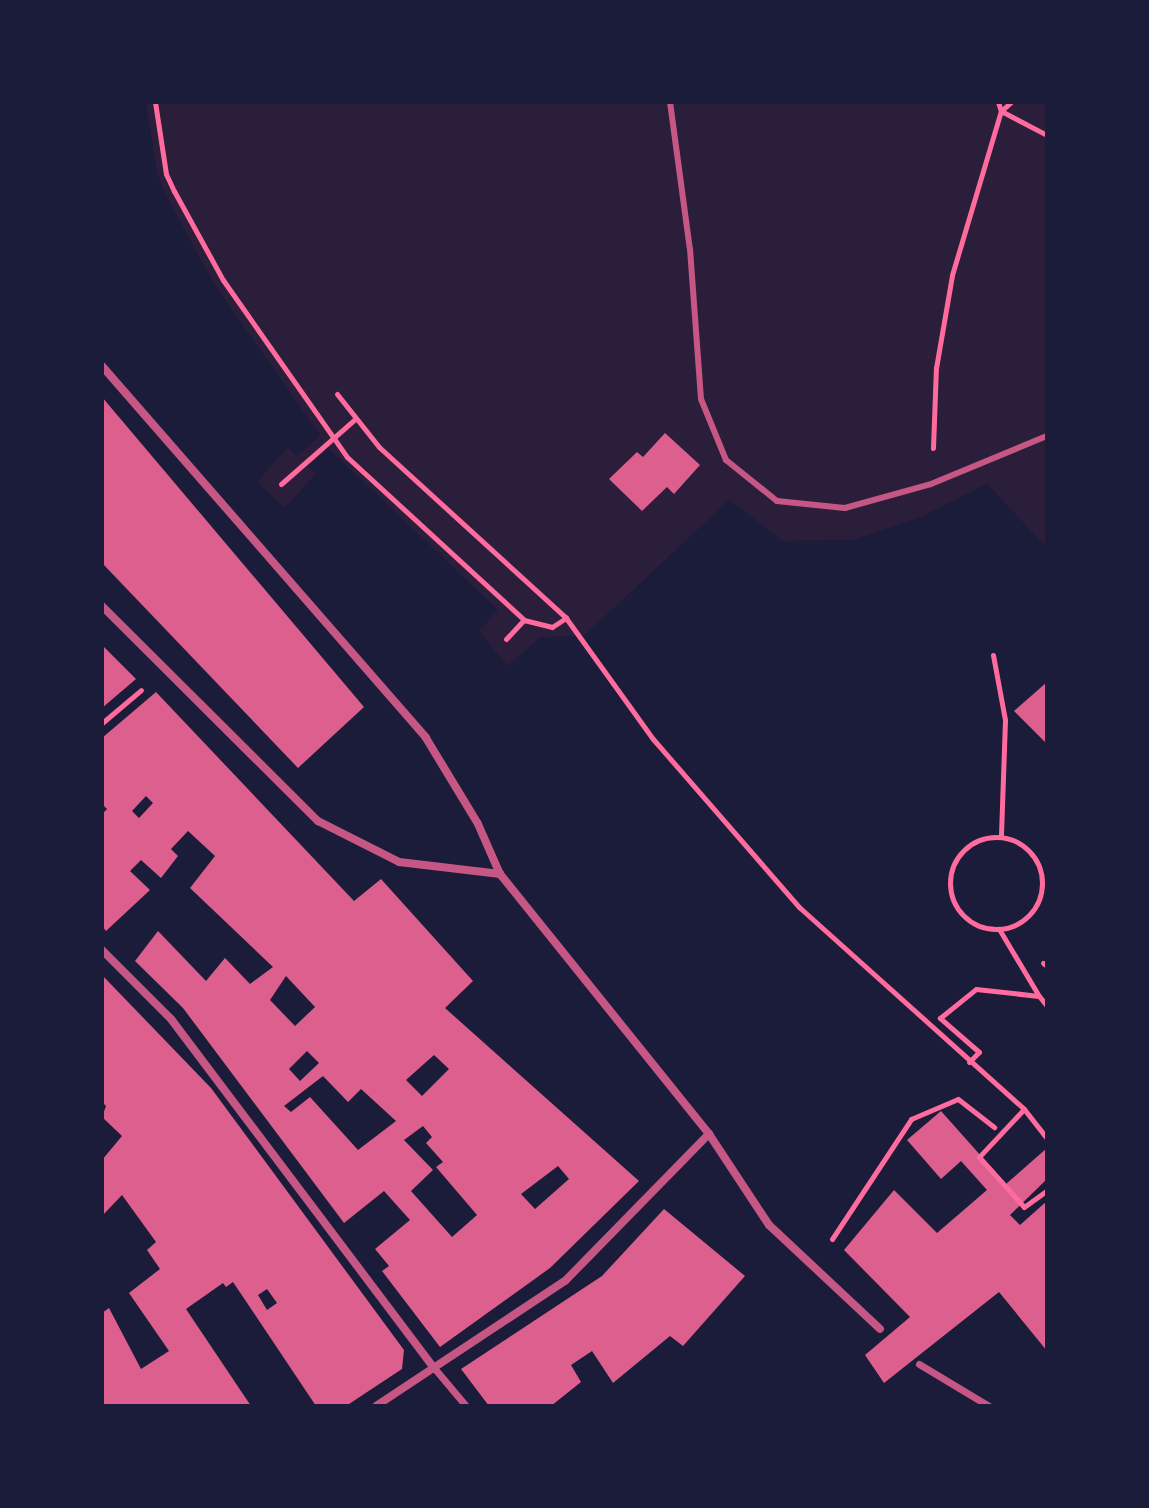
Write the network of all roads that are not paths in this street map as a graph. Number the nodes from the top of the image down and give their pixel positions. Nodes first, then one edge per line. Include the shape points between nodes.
1 (670, 102) edge
2 (102, 366) edge
3 (1047, 436) edge
4 (102, 606) edge
5 (500, 874) junction
6 (102, 950) edge
7 (709, 1134) junction
8 (880, 1329) dead end
9 (919, 1364) dead end
10 (435, 1369) junction
11 (376, 1406) edge
12 (466, 1406) edge
13 (989, 1406) edge

1 - 3 lane via 690,249 701,399 726,460 785,502 845,508 931,484
2 - 5 street via 399,703 478,824
4 - 5 street via 318,821 399,862
5 - 7 street
6 - 10 street via 171,1019
7 - 8 street via 769,1225
7 - 10 street via 574,1274
9 - 13 street
10 - 11 street
10 - 12 street

